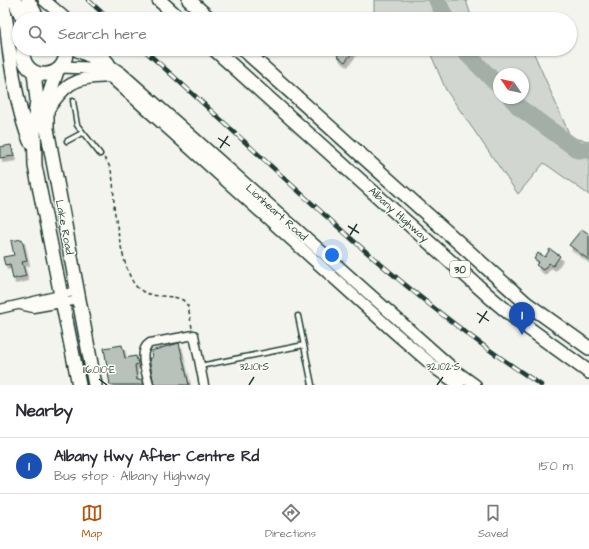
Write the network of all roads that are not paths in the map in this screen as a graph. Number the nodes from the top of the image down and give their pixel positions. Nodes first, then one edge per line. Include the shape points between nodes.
1 (1, 0) edge
2 (14, 0) edge
3 (28, 0) edge
4 (44, 0) edge
5 (159, 0) edge
6 (189, 0) edge
7 (20, 12) edge
8 (34, 12) edge
9 (58, 12) edge
10 (172, 12) edge
11 (202, 12) edge
12 (24, 56) edge
13 (66, 56) edge
14 (85, 56) edge
15 (102, 56) edge
16 (222, 56) edge
17 (251, 56) edge
18 (59, 69) junction
19 (34, 72) junction
20 (112, 72) junction
21 (73, 101) dead end
22 (46, 113) junction
23 (82, 133) junction
24 (67, 141) dead end
25 (349, 144) junction
26 (33, 151) junction
27 (100, 154) road end
28 (337, 159) junction
29 (78, 296) junction
30 (61, 299) junction
31 (0, 309) edge
32 (298, 316) dead end
33 (304, 345) junction
34 (589, 348) edge
35 (200, 366) junction
36 (589, 372) edge
37 (78, 385) edge
38 (95, 385) edge
39 (149, 385) edge
40 (204, 385) edge
41 (312, 385) edge
42 (459, 385) edge
43 (475, 385) edge

1 - 26 main road via 21,108
2 - 7 main road
3 - 8 main road
4 - 9 main road
5 - 10 main road
6 - 11 main road
12 - 19 main road via 25,63
13 - 18 main road, Lake Road
14 - 20 main road, Lionheart Road
15 - 20 main road
16 - 28 main road, Albany Highway / 30
17 - 25 main road, Albany Highway / 30
18 - 19 main road via 46,75
18 - 20 main road, Lionheart Road via 90,68
18 - 22 main road, Lake Road via 49,90
19 - 26 main road, Lake Road via 37,100
20 - 22 main road via 73,82 59,94
20 - 42 main road, Lionheart Road via 395,333
20 - 43 main road, Lionheart Road
21 - 23 lane via 77,125
22 - 29 main road, Lake Road via 48,143
23 - 24 lane
23 - 27 lane
25 - 28 main road
25 - 34 main road, Albany Highway / 30 via 526,303
26 - 30 main road, Lake Road
28 - 36 main road, Albany Highway / 30 via 491,298
29 - 30 street
29 - 38 main road, Lake Road
30 - 31 street via 34,308 19,305
30 - 37 main road, Lake Road
32 - 33 lane
33 - 35 lane
33 - 41 lane
35 - 39 street via 194,335 150,343 145,346 143,352
35 - 40 street

